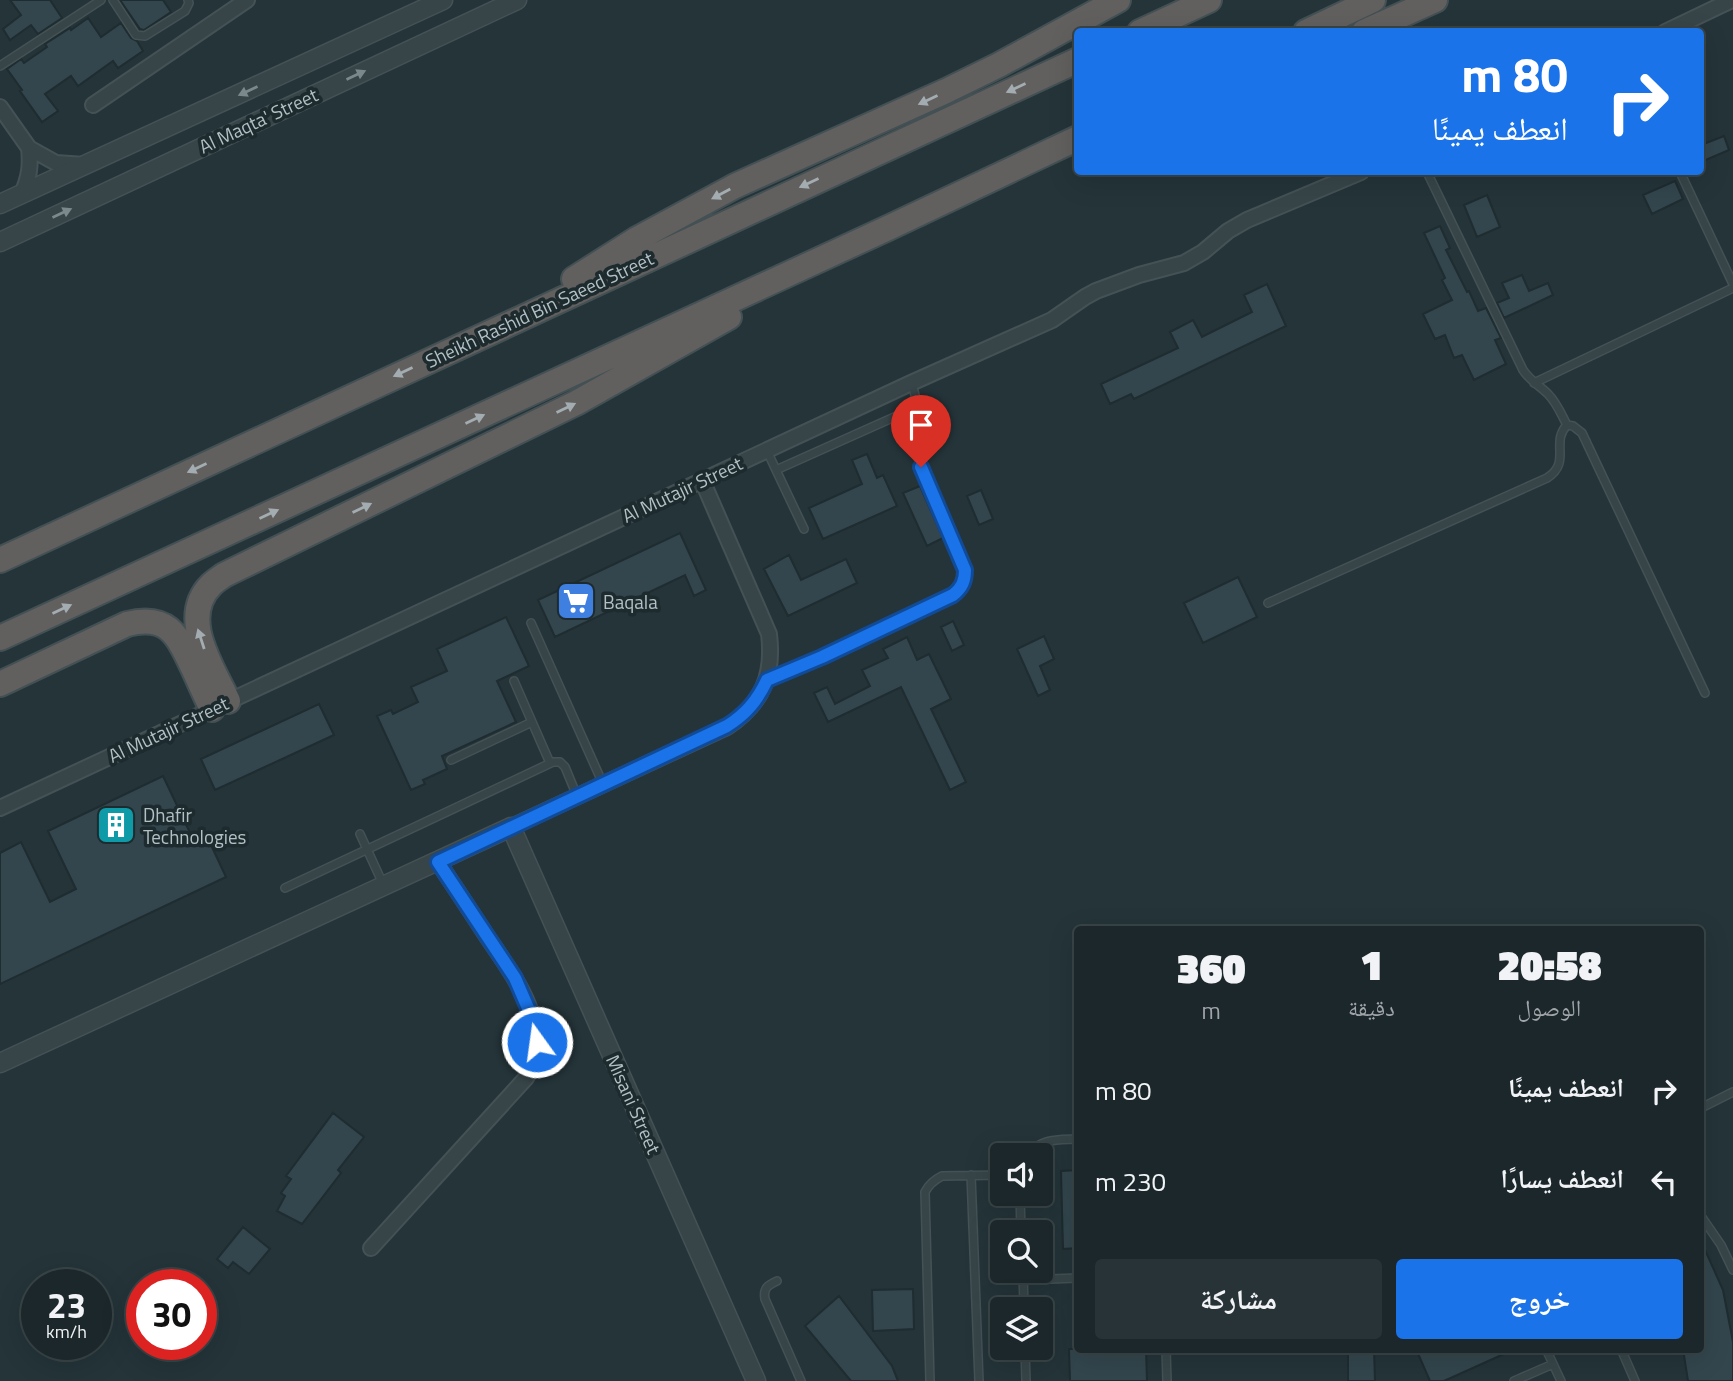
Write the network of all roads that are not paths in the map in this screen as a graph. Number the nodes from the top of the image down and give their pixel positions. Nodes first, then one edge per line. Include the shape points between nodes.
1 (101, 0) edge
2 (113, 0) edge
3 (188, 0) edge
4 (247, 0) edge
5 (443, 0) edge
6 (452, 0) edge
7 (517, 0) edge
8 (1118, 0) edge
9 (1209, 0) edge
10 (1373, 0) edge
11 (1435, 0) edge
12 (1732, 0) edge
13 (1149, 28) edge
14 (1314, 28) edge
15 (1373, 28) edge
16 (1673, 28) edge
17 (1074, 62) edge
18 (0, 66) edge
19 (299, 101) junction
20 (93, 105) dead end
21 (0, 107) edge
22 (1074, 140) edge
23 (29, 148) junction
24 (1074, 150) edge
25 (88, 165) junction
26 (1354, 175) edge
27 (1428, 175) edge
28 (1681, 175) edge
29 (22, 194) junction
30 (0, 204) edge
31 (937, 204) junction
32 (888, 228) junction
33 (0, 242) edge
34 (1733, 286) edge
35 (511, 322) junction
36 (911, 383) junction
37 (1534, 383) junction
38 (1567, 425) junction
39 (911, 442) dead end
40 (767, 450) junction
41 (776, 470) junction
42 (702, 480) junction
43 (803, 529) dead end
44 (0, 560) edge
45 (1268, 603) dead end
46 (531, 623) dead end
47 (0, 638) edge
48 (767, 680) junction
49 (514, 681) dead end
50 (0, 684) edge
51 (1705, 693) dead end
52 (220, 705) junction
53 (532, 722) junction
54 (450, 760) dead end
55 (550, 763) junction
56 (604, 785) junction
57 (577, 797) junction
58 (0, 808) edge
59 (511, 827) junction
60 (360, 834) dead end
61 (367, 849) junction
62 (438, 862) junction
63 (384, 886) junction
64 (285, 888) dead end
65 (0, 1063) edge
66 (1733, 1092) edge
67 (1704, 1106) edge
68 (1074, 1139) edge
69 (1044, 1143) edge
70 (971, 1175) junction
71 (990, 1175) edge
72 (1704, 1220) edge
73 (371, 1248) dead end
74 (1733, 1270) edge
75 (1074, 1278) edge
76 (1053, 1279) edge
77 (777, 1281) dead end
78 (1166, 1353) edge
79 (1548, 1353) edge
80 (1622, 1353) edge
81 (1025, 1360) edge
82 (1553, 1364) junction
83 (756, 1381) edge
84 (801, 1381) edge
85 (930, 1381) edge
86 (979, 1381) edge
87 (1026, 1381) edge
88 (1167, 1381) edge
89 (1514, 1381) edge
90 (1561, 1381) edge
91 (1636, 1381) edge

1 - 18 lane
2 - 3 lane via 136,35 145,36 185,11
4 - 20 street
5 -> 25 street, Al Maqta' Street
6 - 19 street via 282,85 282,97
19 -> 7 street, Al Maqta' Street
8 -> 35 highway via 946,92 734,186 594,265
9 - 13 highway
10 - 14 highway
11 - 15 highway
12 - 16 street
17 -> 35 highway, Sheikh Rashid Bin Saeed Street
33 -> 19 street, Al Maqta' Street
21 - 23 street
22 - 31 highway
23 - 25 street via 57,163
23 - 29 street via 30,175
24 - 31 highway
25 - 29 street, Al Maqta' Street
26 - 36 street, Al Mutajir Street via 1247,220 1184,263 1097,291 1052,320
27 - 37 lane via 1522,370
28 - 34 lane
29 - 30 street, Al Maqta' Street
31 - 32 highway
47 -> 32 highway
52 -> 32 highway via 197,626 202,597 224,575 576,403
34 - 37 lane
35 -> 44 highway, Sheikh Rashid Bin Saeed Street
36 - 40 street, Al Mutajir Street
36 - 41 lane via 916,401 909,410
37 - 38 lane via 1556,402
38 - 45 lane via 1559,438 1559,466 1547,478
38 - 51 lane via 1582,433
39 - 48 lane via 965,570 962,585 953,595
40 - 41 lane
40 - 42 street, Al Mutajir Street
41 - 43 lane
42 - 48 street via 769,634
42 - 52 street, Al Mutajir Street
46 - 56 lane
48 - 56 street via 751,707 734,722
49 - 53 lane
50 - 52 highway via 127,624 157,622 181,643
52 - 58 street, Al Mutajir Street
53 - 54 lane
53 - 55 lane
55 - 57 lane via 562,764
55 - 61 lane
56 - 57 street
57 - 59 street
59 - 62 street
59 - 83 street, Misani Street
60 - 61 lane
61 - 63 lane
61 - 64 lane
62 - 63 street
62 - 73 street via 521,990 536,1031 537,1051 526,1078
63 - 65 street
66 - 67 lane
68 - 69 lane
70 - 71 lane
70 - 85 lane via 942,1176 925,1192
70 - 86 lane
72 - 74 lane
75 - 76 lane
77 - 84 lane via 766,1287 765,1299
78 - 88 lane
79 - 82 lane
80 - 91 lane
81 - 87 lane
82 - 89 lane
82 - 90 lane

